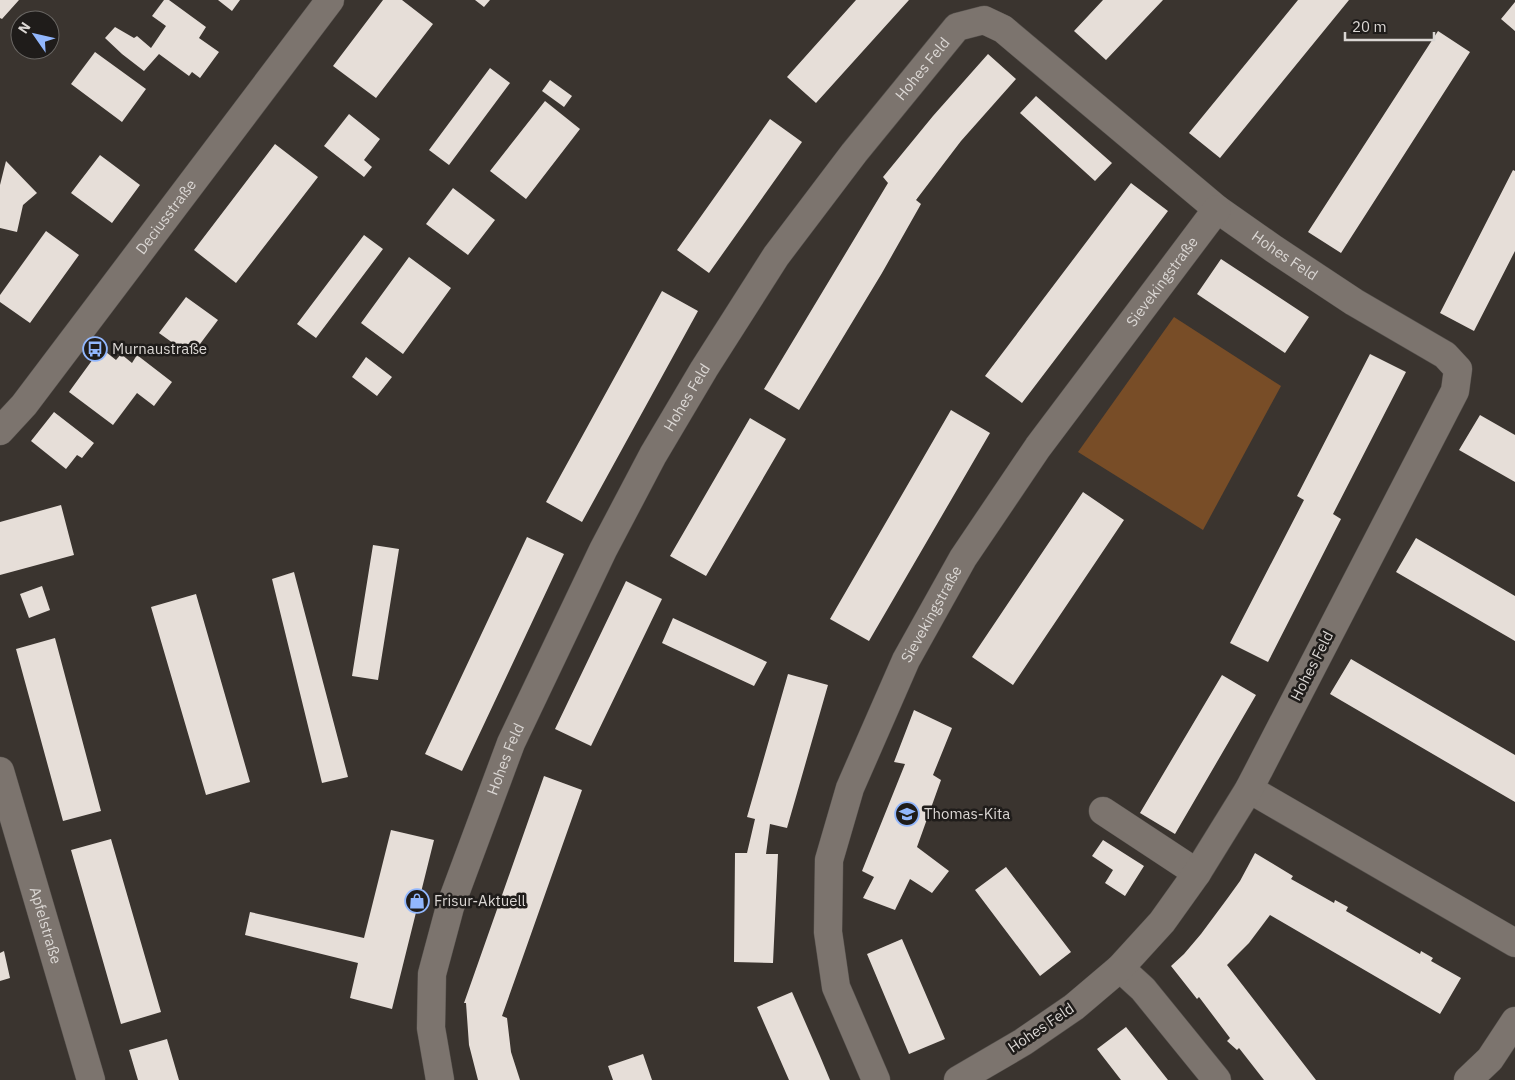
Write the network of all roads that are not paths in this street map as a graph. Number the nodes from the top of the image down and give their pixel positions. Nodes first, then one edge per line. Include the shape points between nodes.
1 (330, 0) edge
2 (1217, 209) junction
3 (0, 431) edge
4 (0, 771) edge
5 (1249, 789) junction
6 (1104, 811) dead end
7 (1197, 873) junction
8 (1515, 942) edge
9 (1120, 968) junction
10 (1515, 1021) edge
11 (91, 1080) edge
12 (440, 1080) edge
13 (876, 1080) edge
14 (958, 1080) edge
15 (1217, 1080) edge
16 (1468, 1080) edge

1 - 3 street, Deciusstraße via 24,405
2 - 5 street, Hohes Feld via 1354,302 1445,355 1458,369 1455,390
2 - 12 street, Hohes Feld via 1003,30 984,20 957,27 854,153 776,256 653,454 602,550 511,743 450,907 432,974 431,1028
2 - 13 street, Sievekingstraße via 1038,447 963,558 906,660 850,788 829,860 828,932 836,986
4 - 11 street, Apfelstraße
5 - 7 street, Hohes Feld
5 - 8 street
6 - 7 street
7 - 9 street, Hohes Feld via 1162,922
9 - 14 street, Hohes Feld via 1074,1007
9 - 15 street via 1143,989
10 - 16 street via 1490,1059

